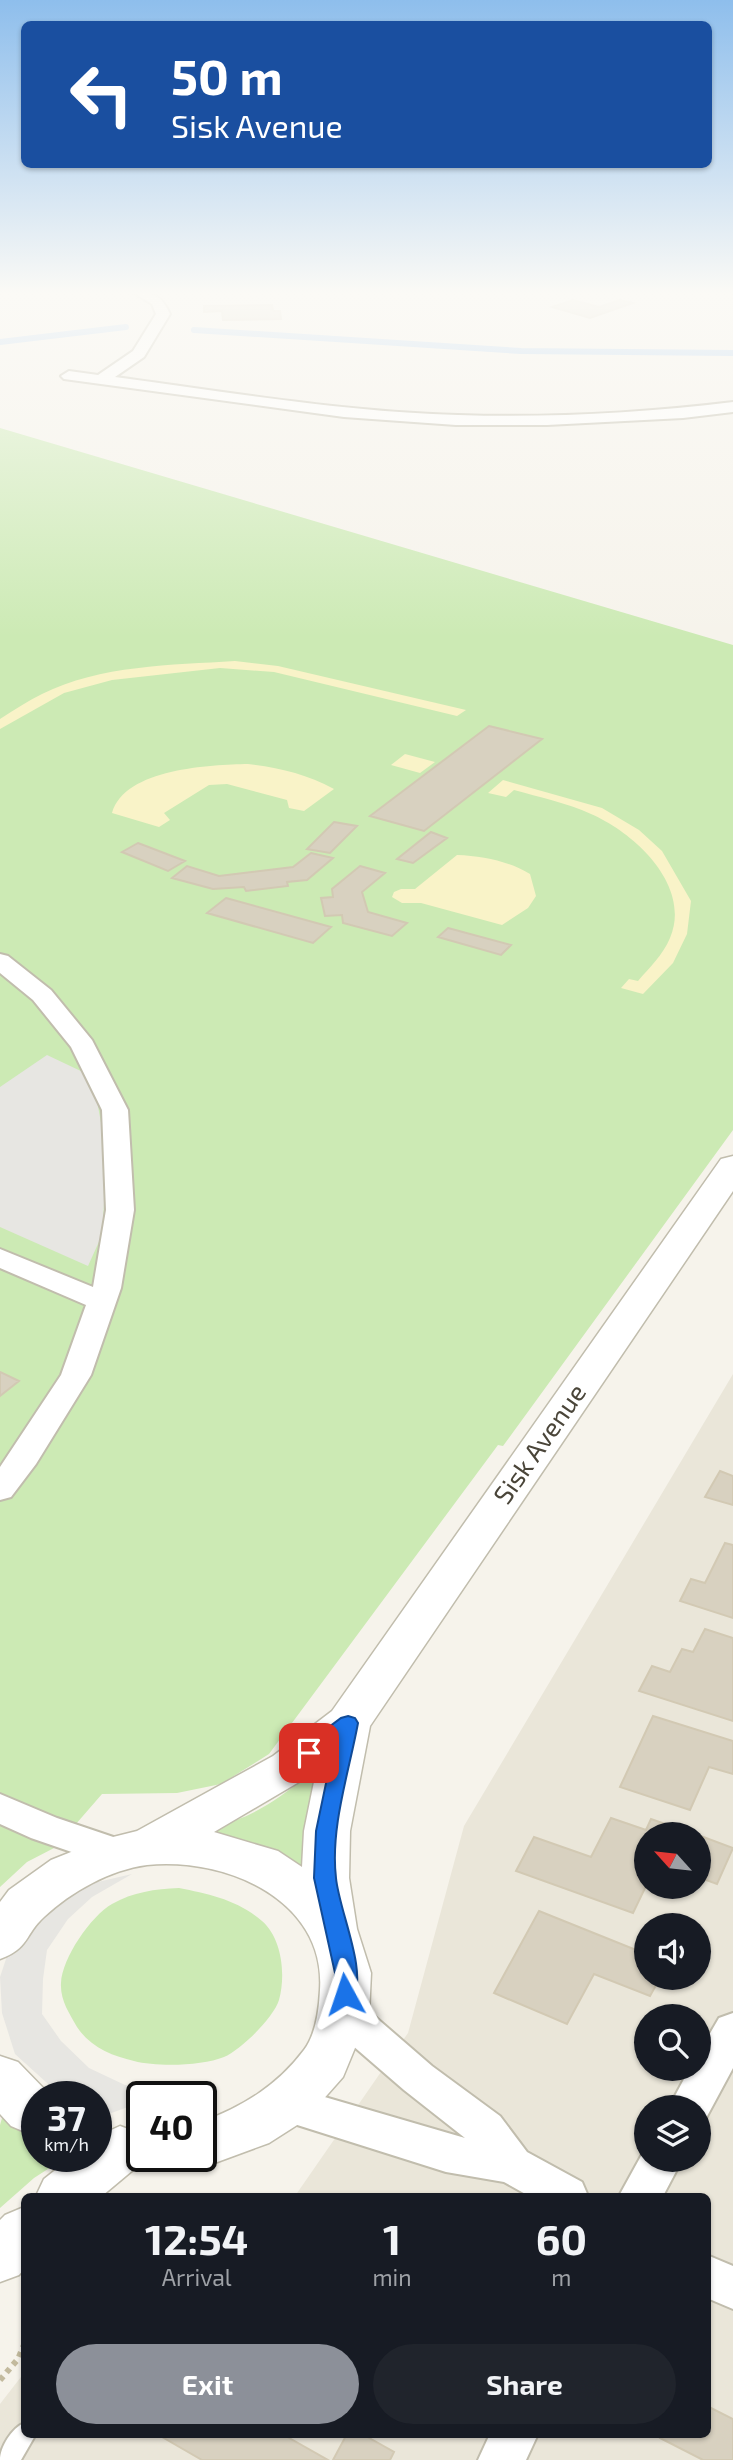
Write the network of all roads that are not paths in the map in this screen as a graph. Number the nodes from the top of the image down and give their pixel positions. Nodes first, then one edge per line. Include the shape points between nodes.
1 (311, 408) edge
2 (726, 408) edge
3 (0, 961) edge
4 (733, 1166) edge
5 (0, 1258) edge
6 (102, 1301) junction
7 (0, 1489) edge
8 (348, 1723) junction
9 (0, 1808) edge
10 (133, 1850) junction
11 (336, 1936) junction
12 (0, 1939) edge
13 (344, 2014) junction
14 (733, 2030) edge
15 (0, 2078) edge
16 (697, 2095) edge
17 (21, 2101) edge
18 (287, 2104) junction
19 (217, 2139) edge
20 (119, 2147) edge
21 (512, 2165) junction
22 (654, 2172) edge
23 (66, 2193) edge
24 (561, 2193) edge
25 (642, 2193) edge
26 (21, 2235) edge
27 (0, 2258) edge
28 (711, 2277) edge
29 (733, 2289) edge
30 (23, 2438) edge
31 (513, 2438) edge
32 (8, 2460) edge
33 (501, 2460) edge

1 - 2 street via 456,420 547,420
3 - 6 street via 42,995 83,1045 115,1110 120,1210
4 - 8 street, Sisk Avenue
5 - 6 street
6 - 7 street via 76,1374
8 - 10 street, Sisk Avenue via 289,1768
8 - 11 street, Sisk Avenue via 327,1831 325,1878
9 - 10 street via 44,1828
10 - 11 street, Sisk Avenue via 207,1847 261,1864 305,1894
10 - 12 street, Sisk Avenue via 68,1873 26,1904
11 - 13 street, Sisk Avenue via 346,1973
13 - 18 street, Sisk Avenue via 325,2062
13 - 21 street via 485,2129
14 - 16 street
15 - 17 street
18 - 19 street, Sisk Avenue via 251,2127
18 - 21 street via 446,2153
20 - 23 street
21 - 24 street
22 - 25 street
26 - 27 street
28 - 29 street
30 - 32 lane
31 - 33 street

